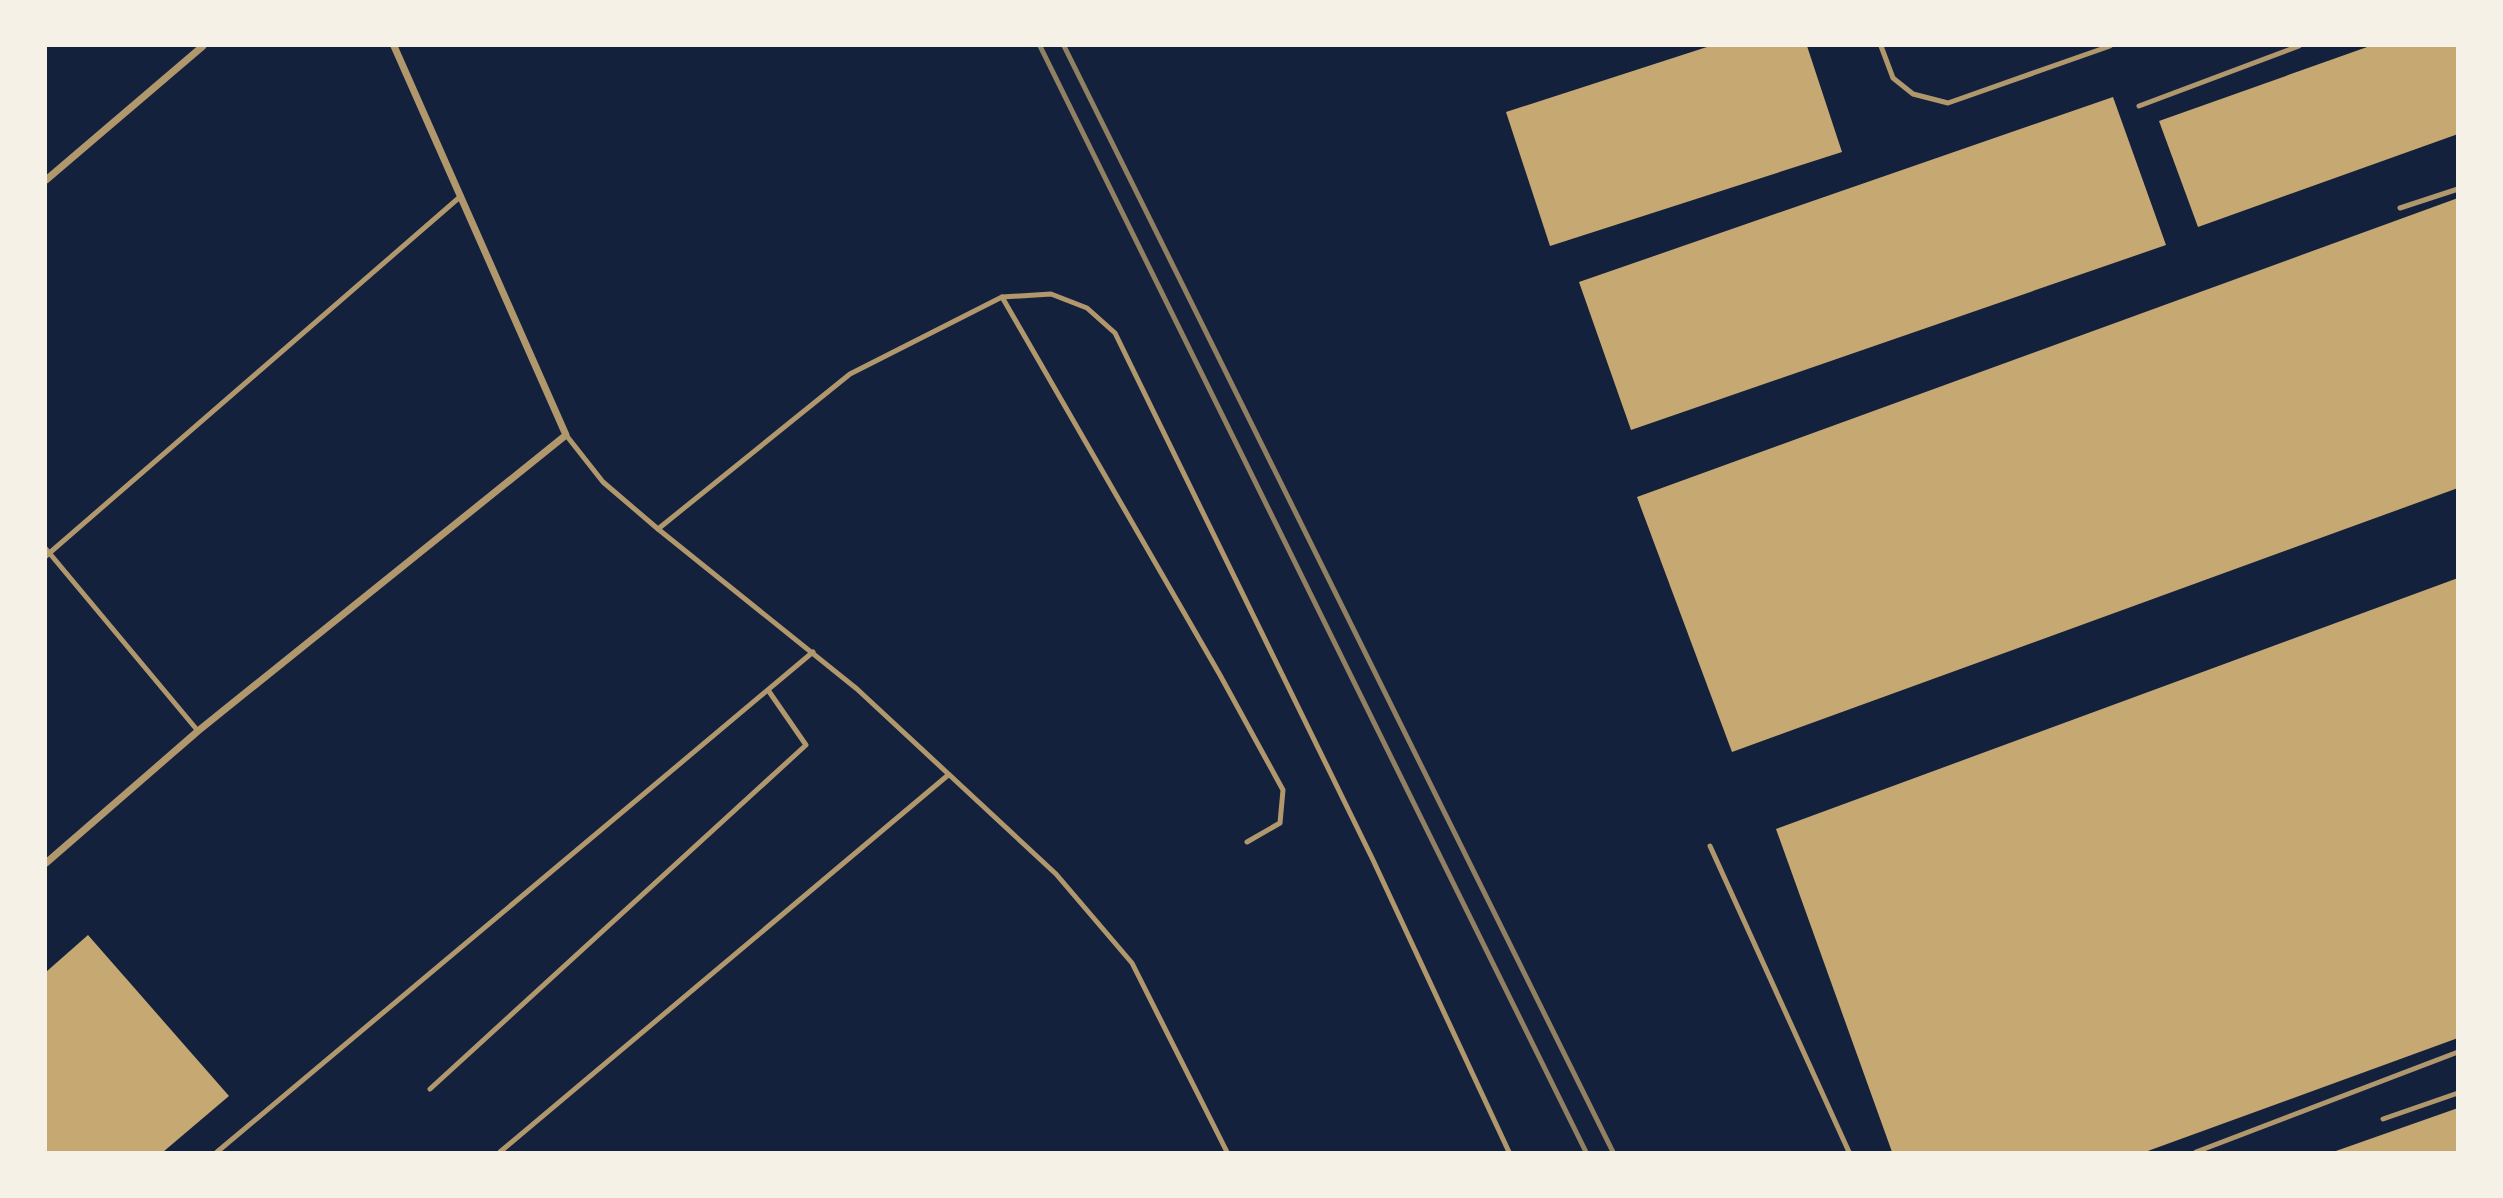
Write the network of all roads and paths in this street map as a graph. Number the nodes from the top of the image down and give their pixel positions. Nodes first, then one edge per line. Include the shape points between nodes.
1 (203, 46) edge
2 (394, 46) edge
3 (1881, 46) edge
4 (2110, 46) edge
5 (2300, 46) edge
6 (2139, 106) dead end
7 (46, 180) edge
8 (2458, 189) edge
9 (462, 195) junction
10 (2400, 208) dead end
11 (1002, 297) junction
12 (566, 435) junction
13 (658, 529) junction
14 (47, 552) edge
15 (813, 652) junction
16 (768, 690) junction
17 (198, 731) junction
18 (947, 776) junction
19 (1247, 842) dead end
20 (1710, 846) dead end
21 (46, 863) edge
22 (2458, 1052) edge
23 (430, 1089) dead end
24 (2458, 1093) edge
25 (2384, 1119) dead end
26 (217, 1153) edge
27 (500, 1153) edge
28 (1227, 1153) edge
29 (1510, 1153) edge
30 (1849, 1153) edge
31 (2196, 1153) edge

1 - 7 street
2 - 9 street
3 - 4 lane via 1893,78 1913,94 1948,103
5 - 6 lane
8 - 10 lane
9 - 12 street
9 - 14 lane
11 - 13 lane via 850,374
11 - 19 lane via 1283,790 1280,823
11 - 29 lane via 1051,294 1087,308 1115,333 1373,860
12 - 13 lane via 603,482
12 - 17 street
13 - 15 lane
14 - 17 lane
15 - 16 lane
15 - 18 lane
16 - 23 lane via 806,746
16 - 26 lane
17 - 21 street
18 - 27 lane
18 - 28 lane via 1056,874 1132,963
20 - 30 lane
22 - 31 lane
24 - 25 lane

